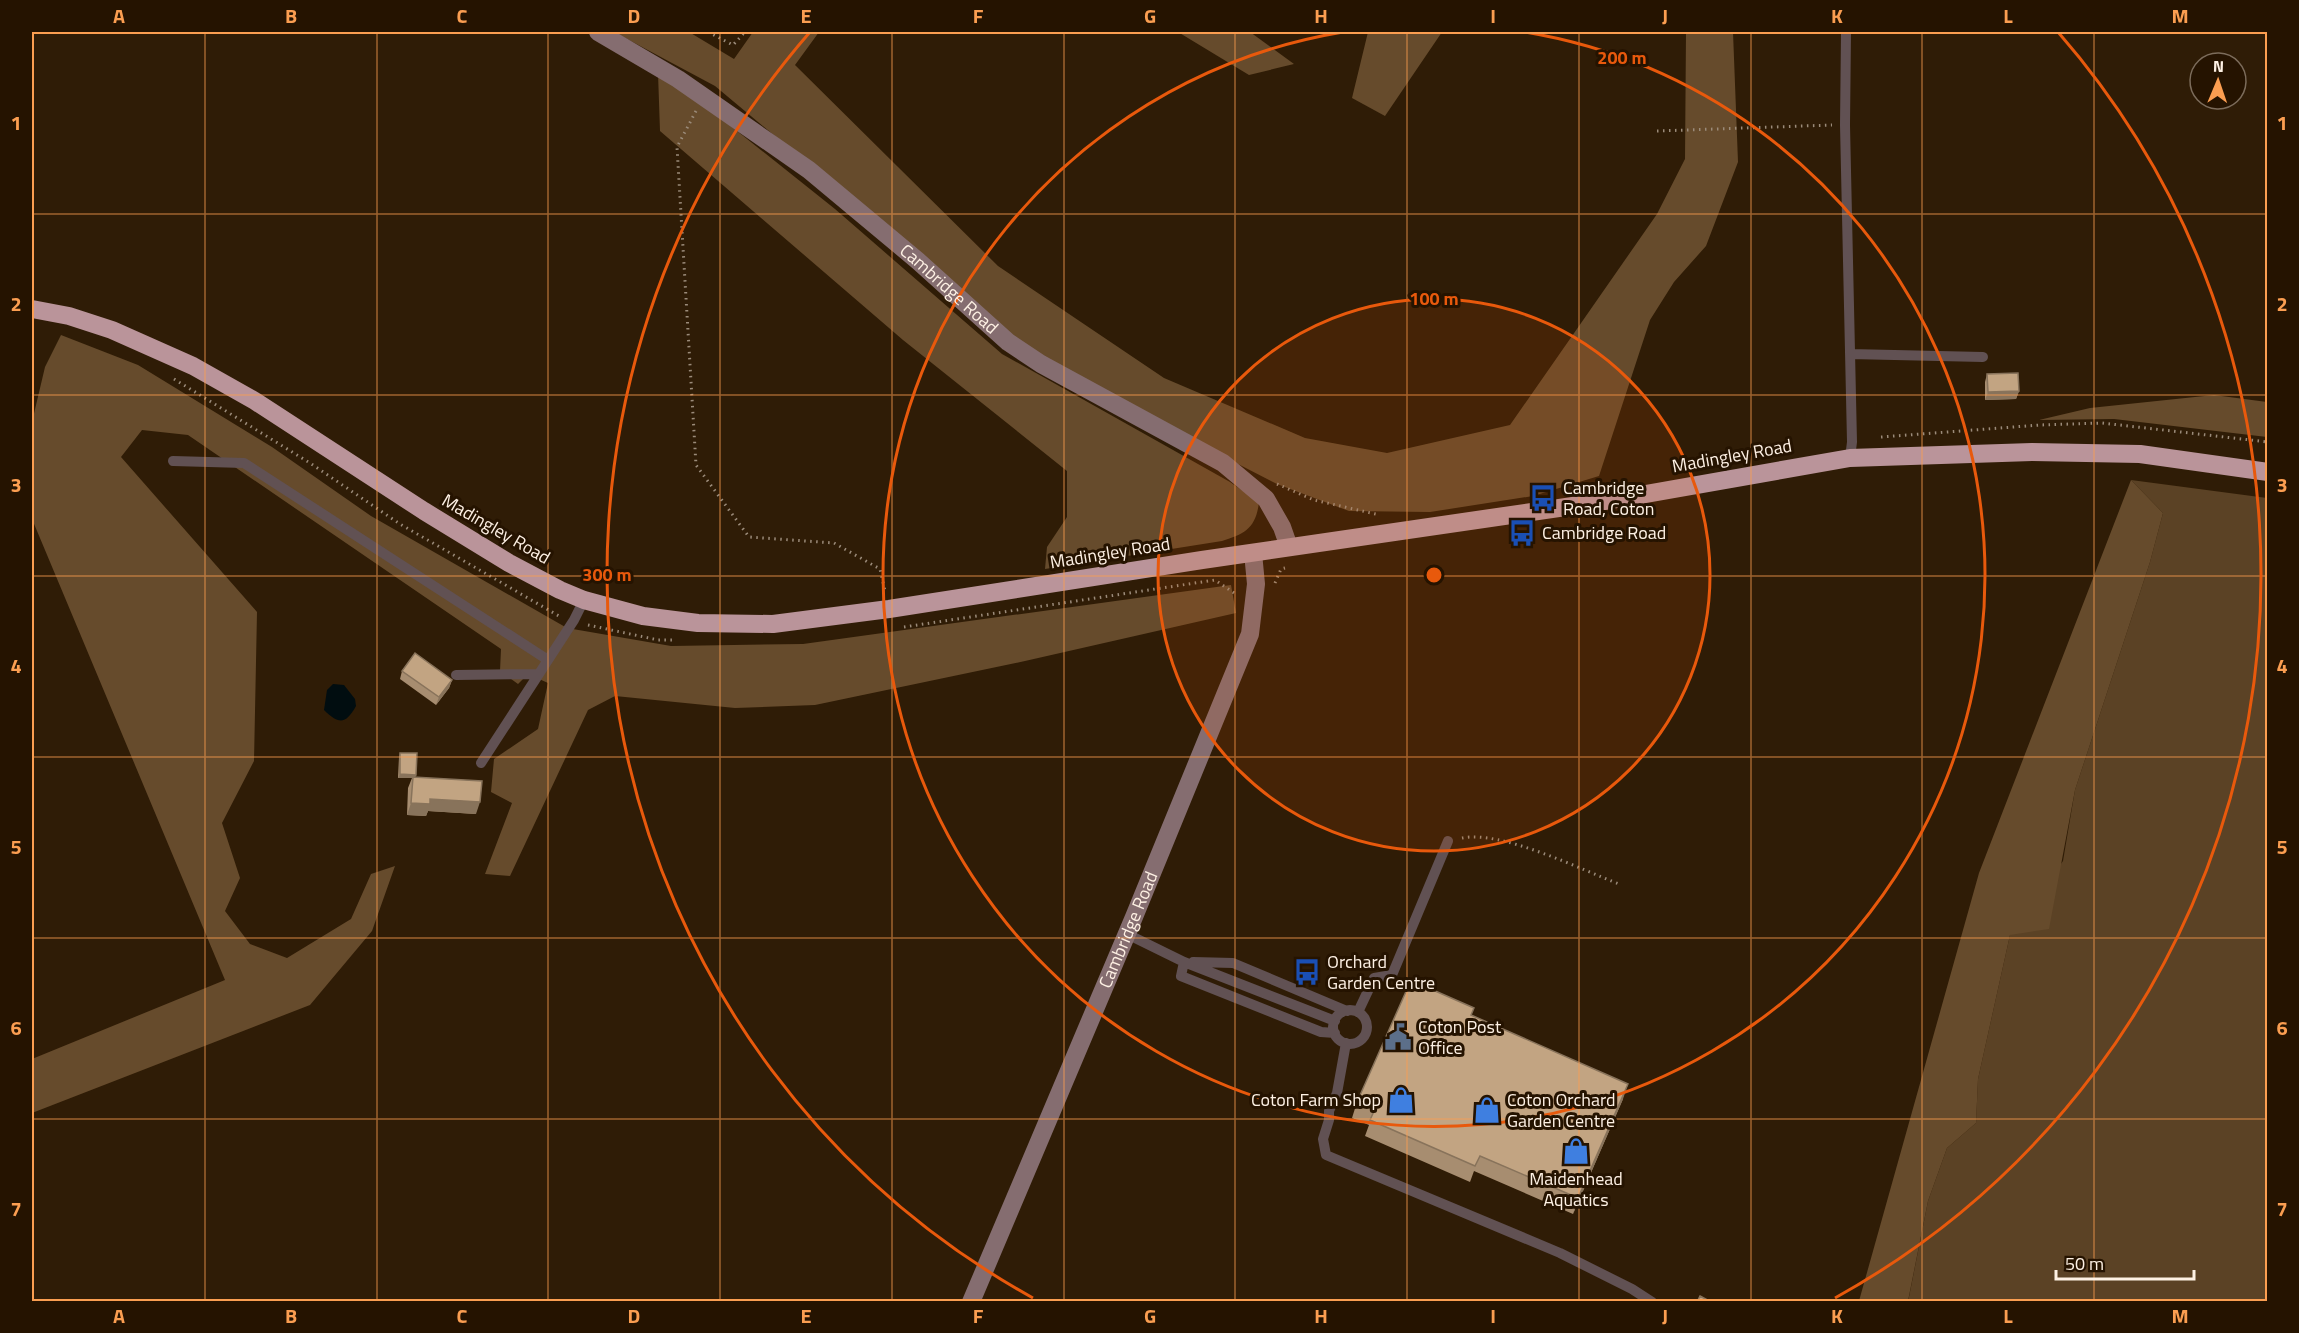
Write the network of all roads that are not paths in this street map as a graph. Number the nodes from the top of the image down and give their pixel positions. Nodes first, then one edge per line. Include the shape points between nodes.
1 (598, 32) edge
2 (1846, 32) edge
3 (32, 309) edge
4 (1850, 354) junction
5 (1983, 357) dead end
6 (1850, 458) junction
7 (173, 461) dead end
8 (2268, 472) edge
9 (1289, 548) junction
10 (1253, 553) junction
11 (584, 600) junction
12 (548, 660) junction
13 (539, 674) junction
14 (456, 675) dead end
15 (482, 763) dead end
16 (1448, 841) road end
17 (1127, 934) junction
18 (1184, 962) junction
19 (1353, 1011) junction
20 (1335, 1027) junction
21 (1346, 1043) junction
22 (971, 1302) edge
23 (1652, 1302) edge

1 - 9 street, Cambridge Road via 678,79 809,170 1008,342 1223,463 1266,499
2 - 4 lane
3 - 11 highway, Madingley Road via 112,330 193,366 255,400 509,563
4 - 5 lane
4 - 6 lane
6 - 8 highway, Madingley Road via 2032,452 2140,454
6 - 9 highway, Madingley Road via 1600,502
7 - 12 lane via 244,463
9 - 10 highway, Madingley Road
10 - 11 highway, Madingley Road via 772,624 698,623 644,616
10 - 17 street, Cambridge Road via 1256,584 1250,634
11 - 12 lane
12 - 13 lane
13 - 14 lane
13 - 15 lane
16 - 19 lane via 1392,975 1374,978
17 - 18 lane
17 - 22 street, Cambridge Road
18 - 19 lane via 1233,963
18 - 20 lane
19 - 20 lane via 1337,1016
19 - 21 lane via 1366,1020 1365,1035 1357,1042
20 - 21 lane
21 - 23 lane via 1323,1139 1326,1155 1560,1253

